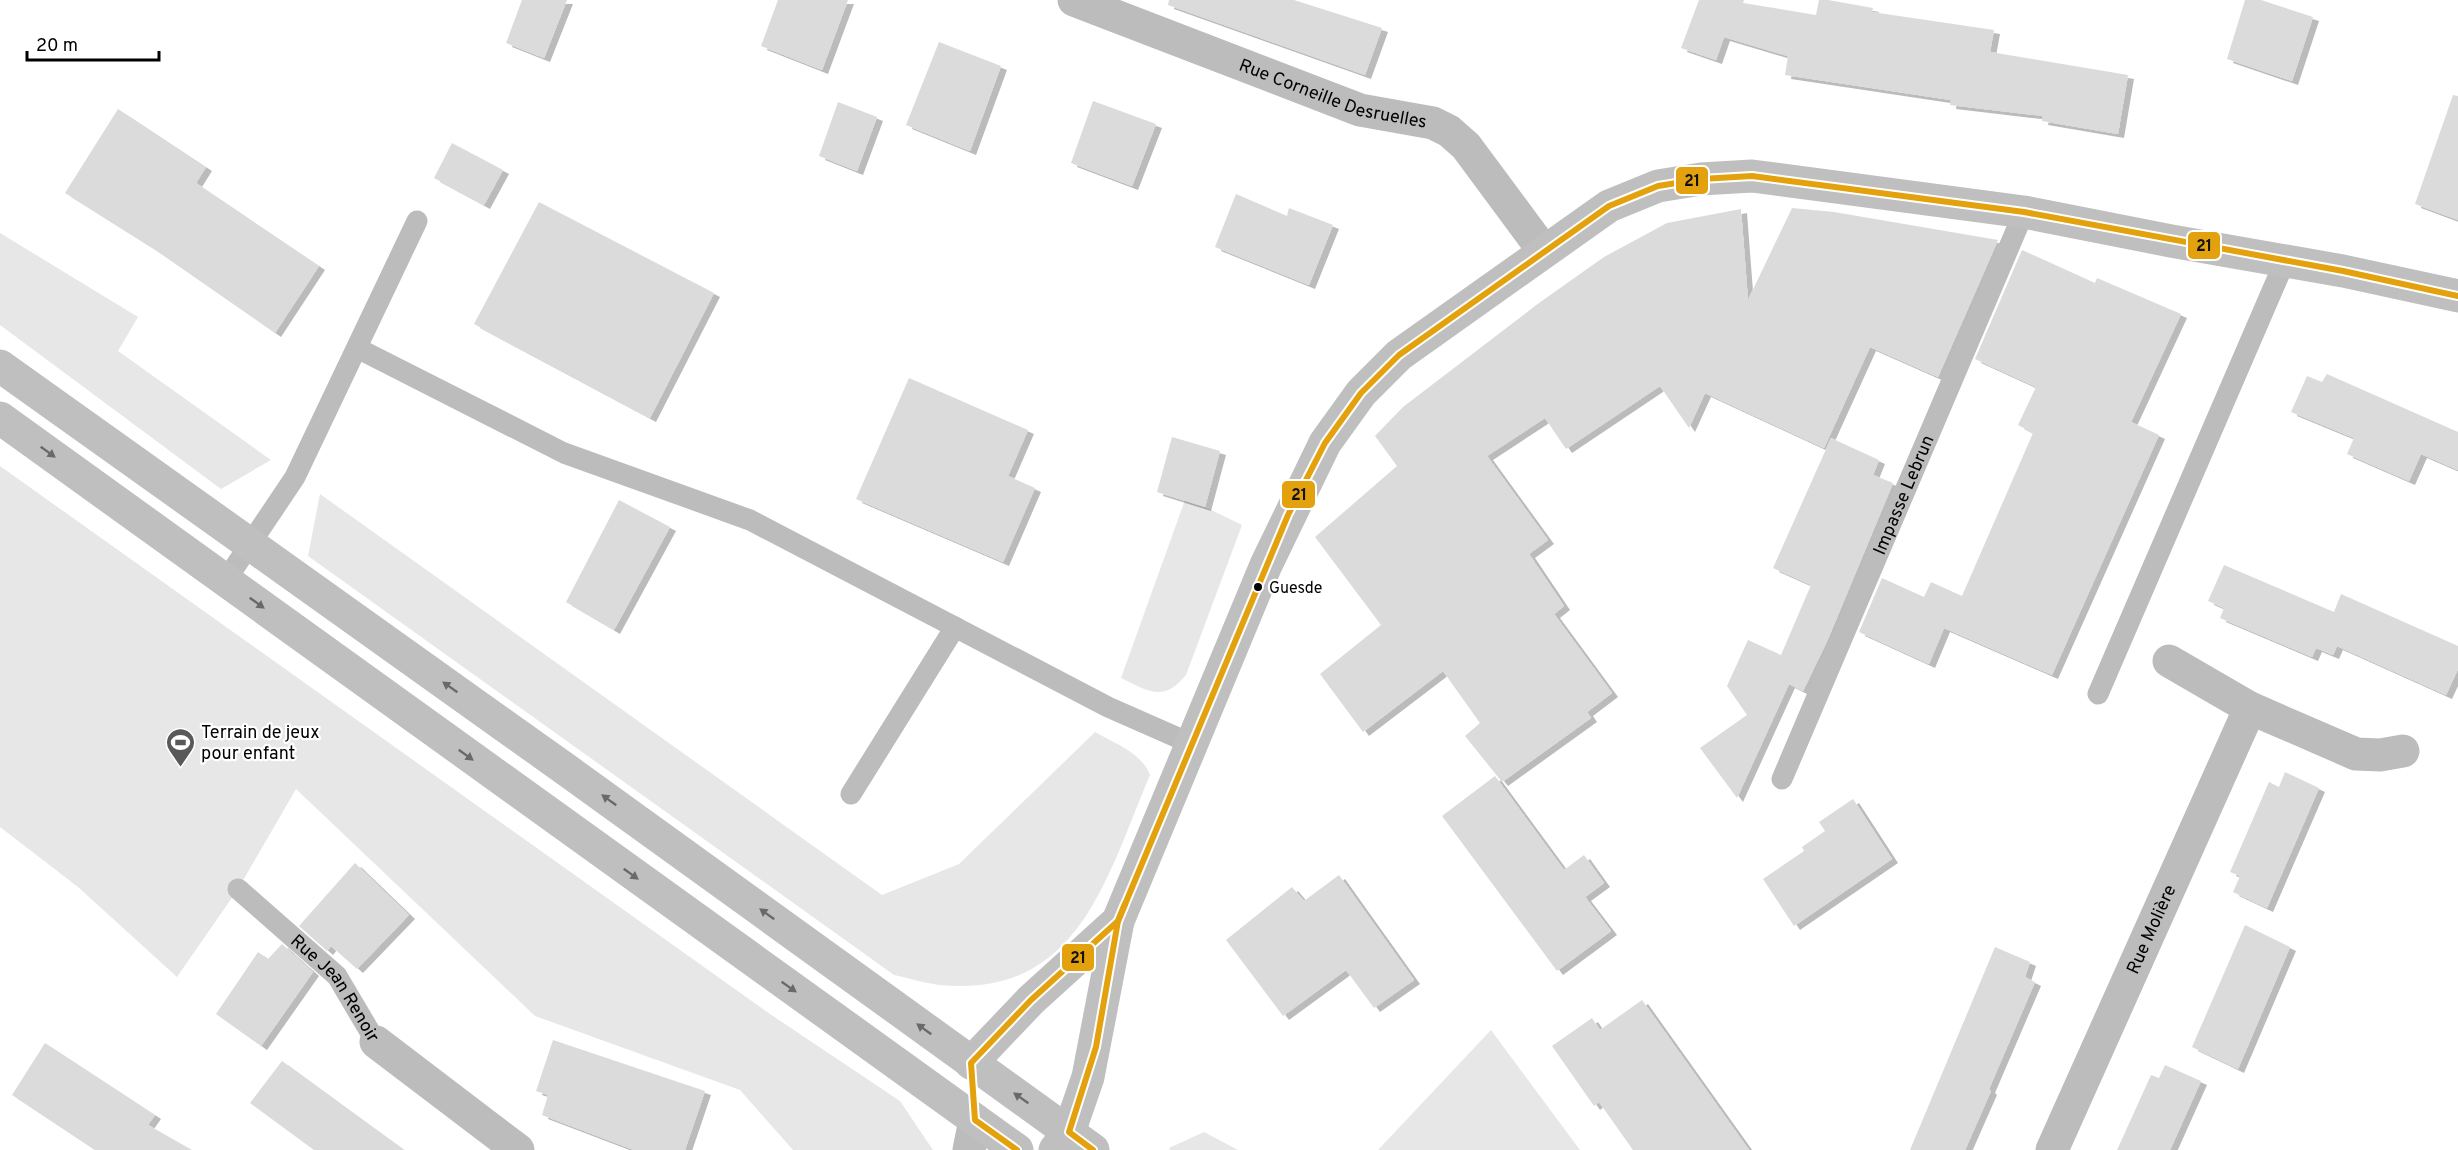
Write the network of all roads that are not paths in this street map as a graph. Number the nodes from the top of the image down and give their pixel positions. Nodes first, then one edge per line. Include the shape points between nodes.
1 (1074, 0) edge
2 (2025, 212) junction
3 (417, 221) dead end
4 (1543, 250) junction
5 (2285, 261) junction
6 (2458, 296) edge
7 (357, 348) junction
8 (0, 366) edge
9 (0, 418) edge
10 (250, 544) junction
11 (226, 580) junction
12 (955, 627) junction
13 (2169, 661) dead end
14 (2098, 694) dead end
15 (2250, 708) junction
16 (1192, 744) junction
17 (2403, 751) dead end
18 (1782, 779) dead end
19 (851, 794) dead end
20 (238, 889) dead end
21 (1118, 921) junction
22 (376, 1042) joint
23 (971, 1064) junction
24 (972, 1135) edge
25 (1072, 1144) edge
26 (518, 1150) edge
27 (1017, 1150) edge
28 (2052, 1150) edge

1 - 4 street, Rue Corneille Desruelles via 1360,110 1432,123 1449,131 1466,146
2 - 4 main road via 1752,176 1710,178 1658,186 1609,206
2 - 5 main road
2 - 18 lane, Impasse Lebrun
3 - 7 lane
4 - 16 main road via 1399,355 1361,393 1325,443 1288,515
5 - 6 main road
5 - 14 lane
7 - 10 lane via 295,477
7 - 12 lane via 564,453 750,520
8 - 10 main road
9 -> 11 main road
10 - 11 lane
23 -> 10 main road
11 -> 24 main road
12 - 16 lane via 1108,707
12 - 19 lane
13 - 15 street
15 - 17 street via 2356,754
15 - 28 street, Rue Molière
16 - 21 main road
20 - 22 lane, Rue Jean Renoir via 337,976
21 - 23 main road via 1031,1000
21 - 25 main road via 1096,1047
22 - 26 street, Rue Jean Renoir
23 - 24 main road
25 -> 23 main road
24 - 27 main road

